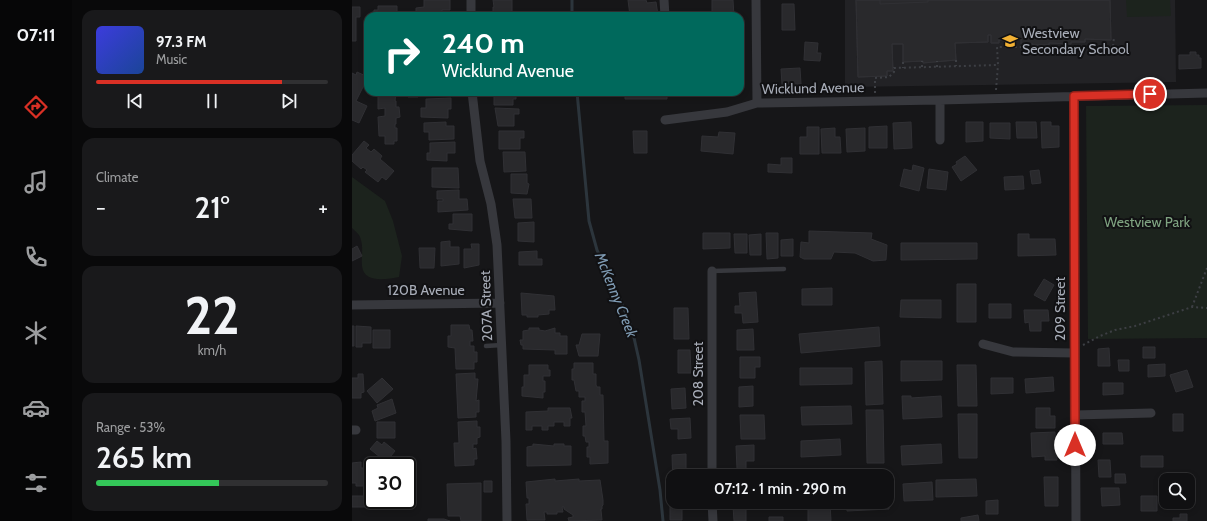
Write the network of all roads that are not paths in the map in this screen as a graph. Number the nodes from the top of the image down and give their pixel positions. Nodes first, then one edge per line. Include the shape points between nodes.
1 (471, 0) edge
2 (664, 0) edge
3 (756, 0) edge
4 (472, 12) edge
5 (665, 12) edge
6 (1207, 93) edge
7 (472, 96) edge
8 (1074, 96) junction
9 (940, 100) junction
10 (757, 103) junction
11 (665, 120) dead end
12 (940, 140) dead end
13 (784, 270) dead end
14 (712, 271) joint
15 (500, 304) junction
16 (352, 305) edge
17 (983, 344) dead end
18 (502, 345) junction
19 (486, 346) dead end
20 (1074, 350) junction
21 (1151, 413) dead end
22 (1075, 415) junction
23 (712, 469) edge
24 (712, 509) edge
25 (507, 521) edge
26 (712, 521) edge
27 (1076, 521) edge

1 - 4 street
2 - 5 street
3 - 10 street
6 - 8 street, Wicklund Avenue
7 - 15 street, 207A Street via 480,161 495,226
8 - 9 street, Wicklund Avenue
8 - 20 street, 209 Street
9 - 10 street, Wicklund Avenue
9 - 12 street
10 - 11 street, Wicklund Avenue via 727,112
13 - 14 lane
14 - 23 street, 208 Street
15 - 16 street, 120B Avenue
15 - 18 street, 207A Street
17 - 20 street via 1013,352
18 - 19 lane
18 - 25 street, 207A Street
20 - 22 street, 209 Street
21 - 22 street
22 - 27 street, 209 Street
24 - 26 street

